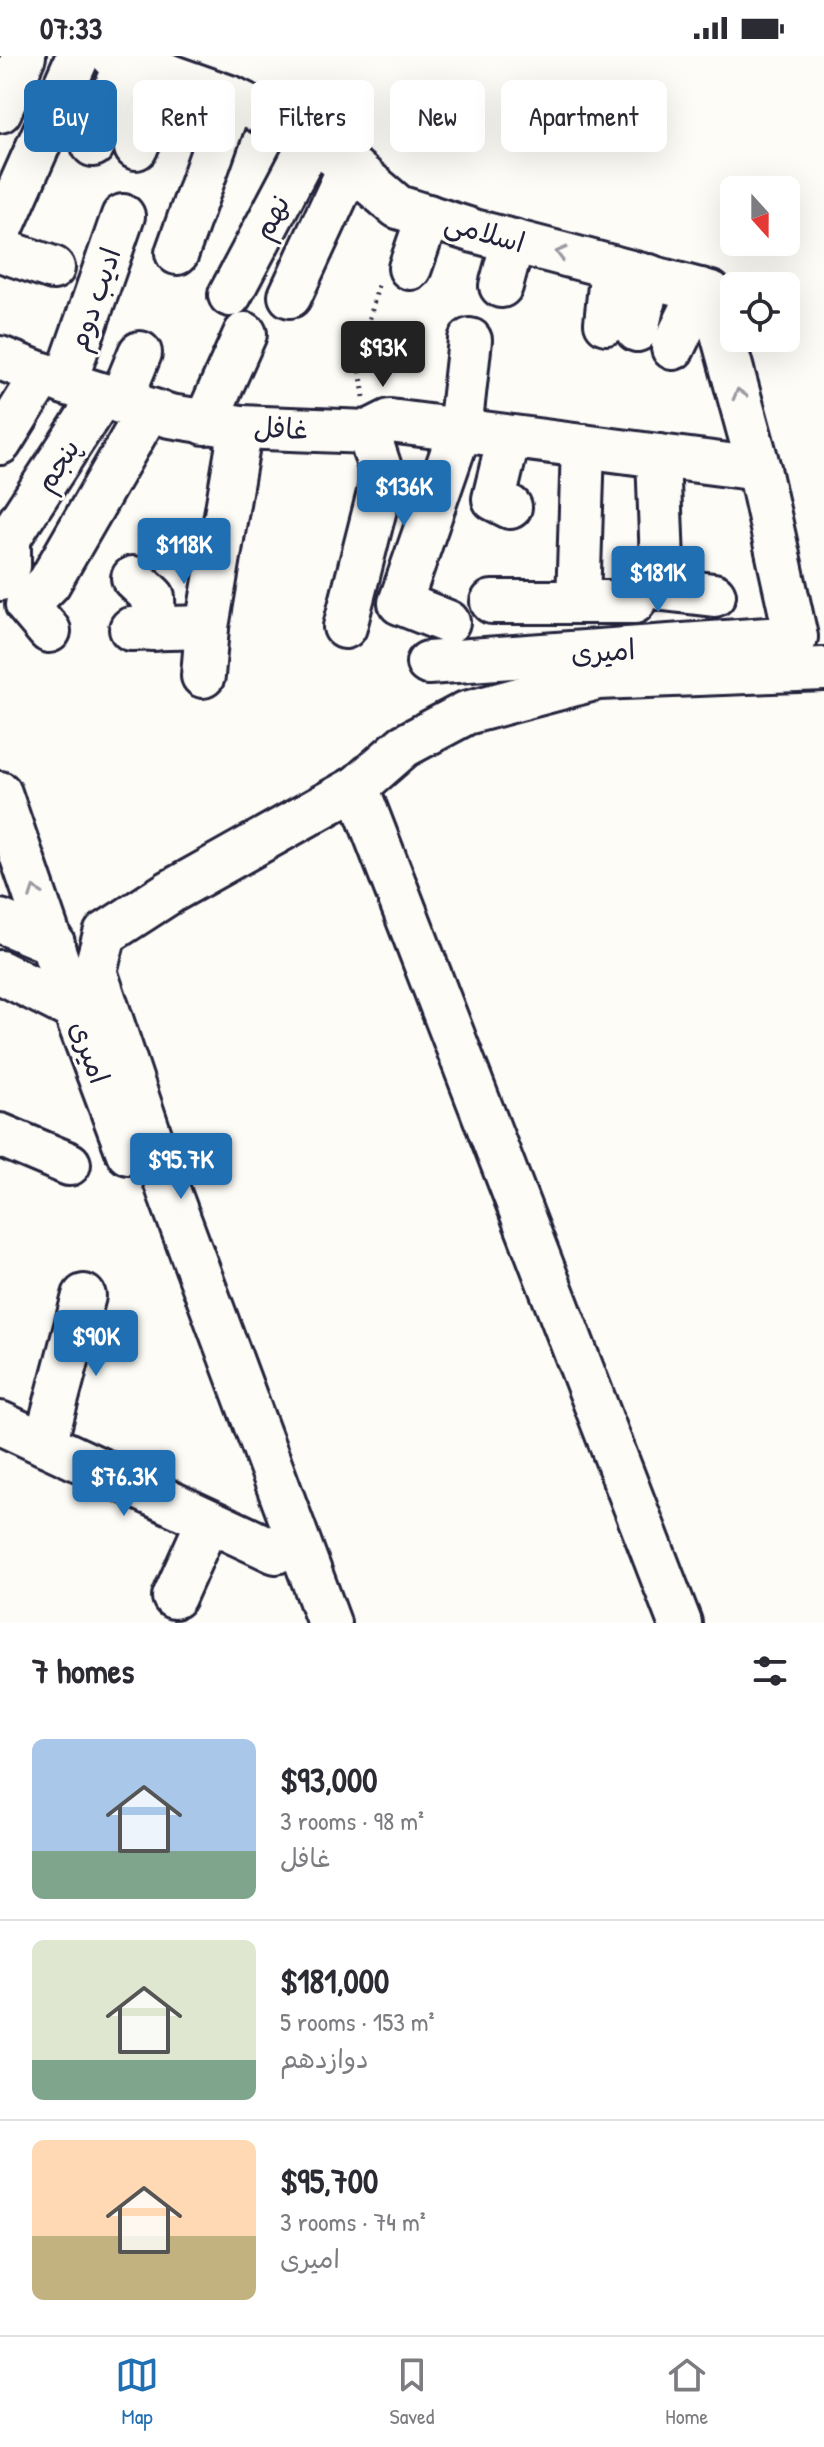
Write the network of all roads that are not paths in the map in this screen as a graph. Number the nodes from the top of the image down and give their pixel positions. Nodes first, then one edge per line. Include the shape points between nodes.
1 (24, 56) edge
2 (78, 56) edge
3 (120, 59) edge
4 (167, 75) junction
5 (113, 80) edge
6 (165, 80) edge
7 (181, 80) edge
8 (0, 111) edge
9 (213, 152) edge
10 (306, 152) edge
11 (330, 152) edge
12 (350, 166) junction
13 (123, 216) dead end
14 (428, 216) junction
15 (0, 232) edge
16 (513, 241) junction
17 (0, 250) edge
18 (177, 253) dead end
19 (53, 268) dead end
20 (630, 271) junction
21 (395, 272) road end
22 (501, 286) dead end
23 (701, 290) junction
24 (230, 295) dead end
25 (290, 296) dead end
26 (245, 334) dead end
27 (470, 340) dead end
28 (140, 353) dead end
29 (0, 358) edge
30 (96, 393) junction
31 (223, 425) junction
32 (460, 430) junction
33 (368, 432) junction
34 (509, 437) junction
35 (0, 443) edge
36 (583, 446) junction
37 (658, 456) junction
38 (759, 469) junction
39 (510, 507) dead end
40 (133, 578) dead end
41 (0, 579) edge
42 (714, 595) dead end
43 (492, 602) dead end
44 (578, 602) junction
45 (634, 602) dead end
46 (448, 622) dead end
47 (207, 627) junction
48 (345, 627) dead end
49 (49, 631) dead end
50 (428, 663) dead end
51 (824, 669) edge
52 (203, 676) dead end
53 (357, 787) junction
54 (1, 797) edge
55 (0, 921) edge
56 (53, 943) junction
57 (0, 972) edge
58 (74, 1009) junction
59 (0, 1135) edge
60 (69, 1164) dead end
61 (84, 1296) dead end
62 (0, 1423) edge
63 (45, 1444) junction
64 (208, 1521) junction
65 (276, 1552) junction
66 (174, 1597) dead end
67 (303, 1623) edge
68 (329, 1623) edge
69 (680, 1623) edge

1 - 8 street
2 - 15 street
3 - 4 street, اسلامی
3 - 5 street
4 - 6 street
4 - 7 street, اسلامی
9 - 18 street
10 - 24 street, نهم
11 - 12 street, اسلامی
12 - 14 street, اسلامی via 398,207
12 - 25 street
13 - 30 street, ادیب دوم
14 - 16 street, اسلامی
14 - 21 street
20 -> 16 street, اسلامی
16 - 22 street
17 - 19 street
20 - 23 street, اسلامی
20 - 23 street via 639,334
38 -> 23 street via 711,293
26 - 31 street
27 - 32 street
28 - 30 street
29 - 30 street, غافل
30 - 31 street, غافل
30 - 35 street
30 - 41 street, پنجم via 9,538 9,566
30 - 49 street via 49,583 27,605
31 - 33 street, غافل
31 - 47 street via 241,494
32 - 33 street, غافل via 390,421
32 - 34 street, غافل
32 - 46 street via 400,603
33 - 48 street via 383,477
34 - 36 street, غافل
34 - 39 street via 494,499
36 - 37 street, غافل
36 - 44 street
37 - 38 street, غافل
37 - 42 street via 663,589
38 - 50 street, امیری via 796,637
40 - 47 street via 153,597 142,629
43 - 44 street
44 - 45 street
47 - 52 street
51 - 53 street via 598,678 466,713 404,746
53 - 68 street via 105,934 95,971 169,1192
53 - 69 street
56 -> 54 street, امیری
55 - 56 street
56 - 58 street, امیری
57 - 58 street
58 - 65 street, امیری
59 - 60 street
61 - 63 street
62 - 63 street
63 - 64 street
64 - 65 street
64 - 66 street
65 - 67 street, امیری

